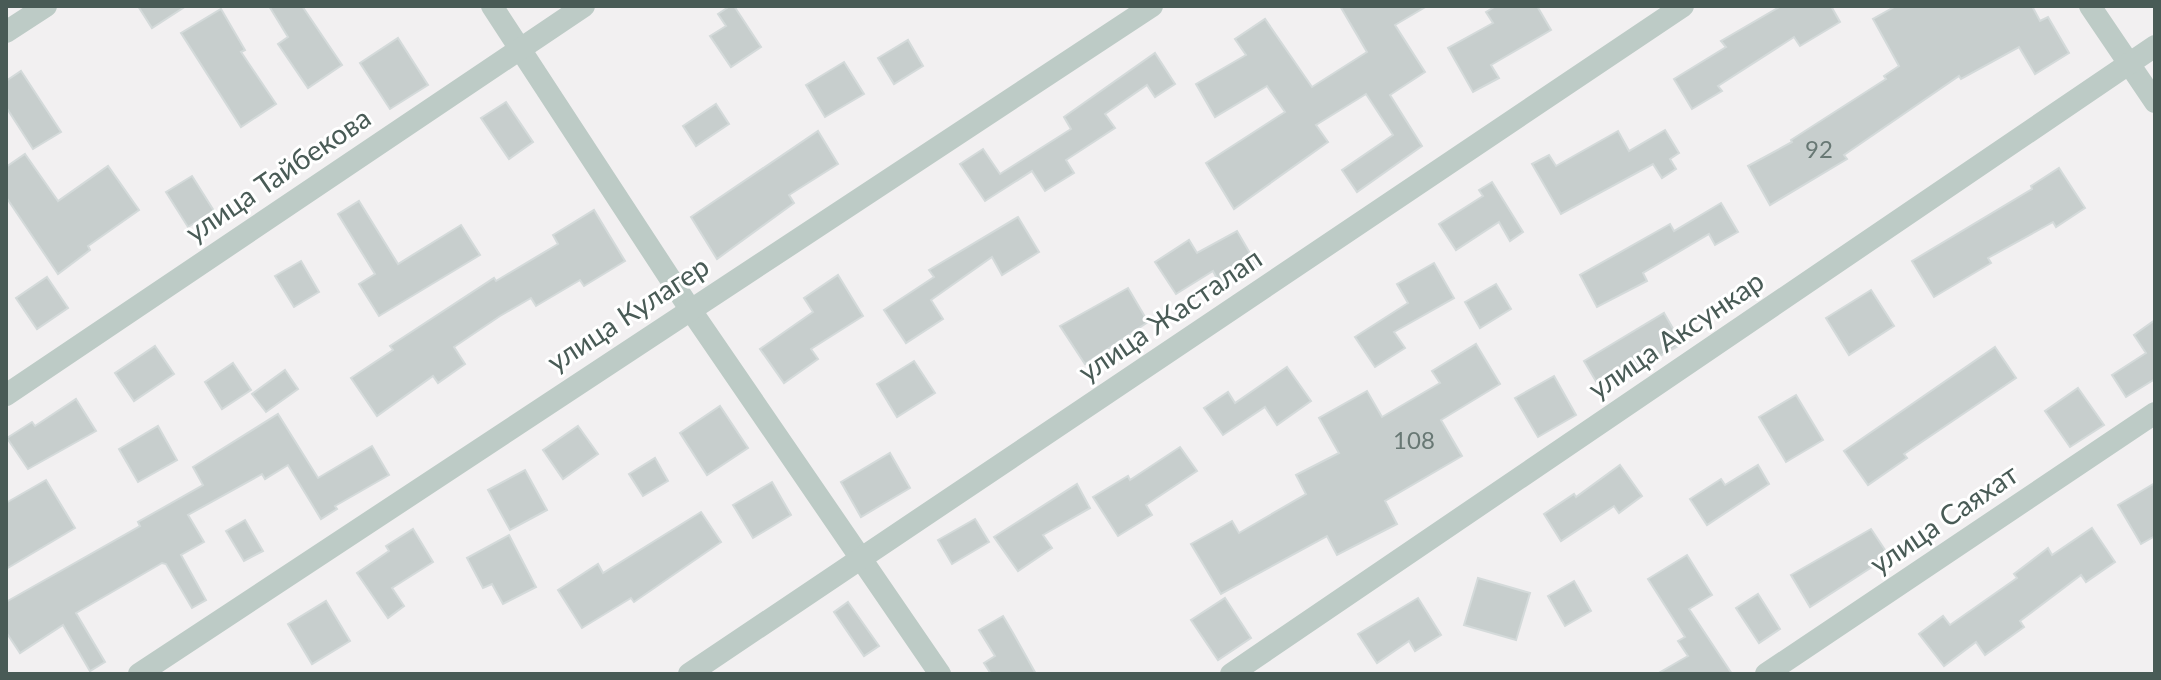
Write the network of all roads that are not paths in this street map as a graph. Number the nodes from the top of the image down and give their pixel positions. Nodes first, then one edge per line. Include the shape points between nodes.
1 (46, 6) edge
2 (492, 6) edge
3 (584, 6) edge
4 (1152, 6) edge
5 (1683, 6) edge
6 (2090, 6) edge
7 (6, 32) edge
8 (2155, 46) edge
9 (520, 48) junction
10 (2129, 63) junction
11 (2155, 102) edge
12 (690, 309) junction
13 (6, 395) edge
14 (2155, 413) edge
15 (863, 558) junction
16 (139, 674) edge
17 (689, 674) edge
18 (940, 674) edge
19 (1231, 674) edge
20 (1766, 674) edge

1 - 7 street
2 - 9 street
3 - 9 street, улица Тайбекова
4 - 12 street, улица Кулагер
5 - 15 street, улица Жасталап
6 - 10 street
8 - 10 street, улица Аксункар
9 - 12 street
9 - 13 street, улица Тайбекова
10 - 11 street
10 - 19 street, улица Аксункар
12 - 15 street
12 - 16 street, улица Кулагер
14 - 20 street, улица Саяхат
15 - 17 street, улица Жасталап
15 - 18 street

